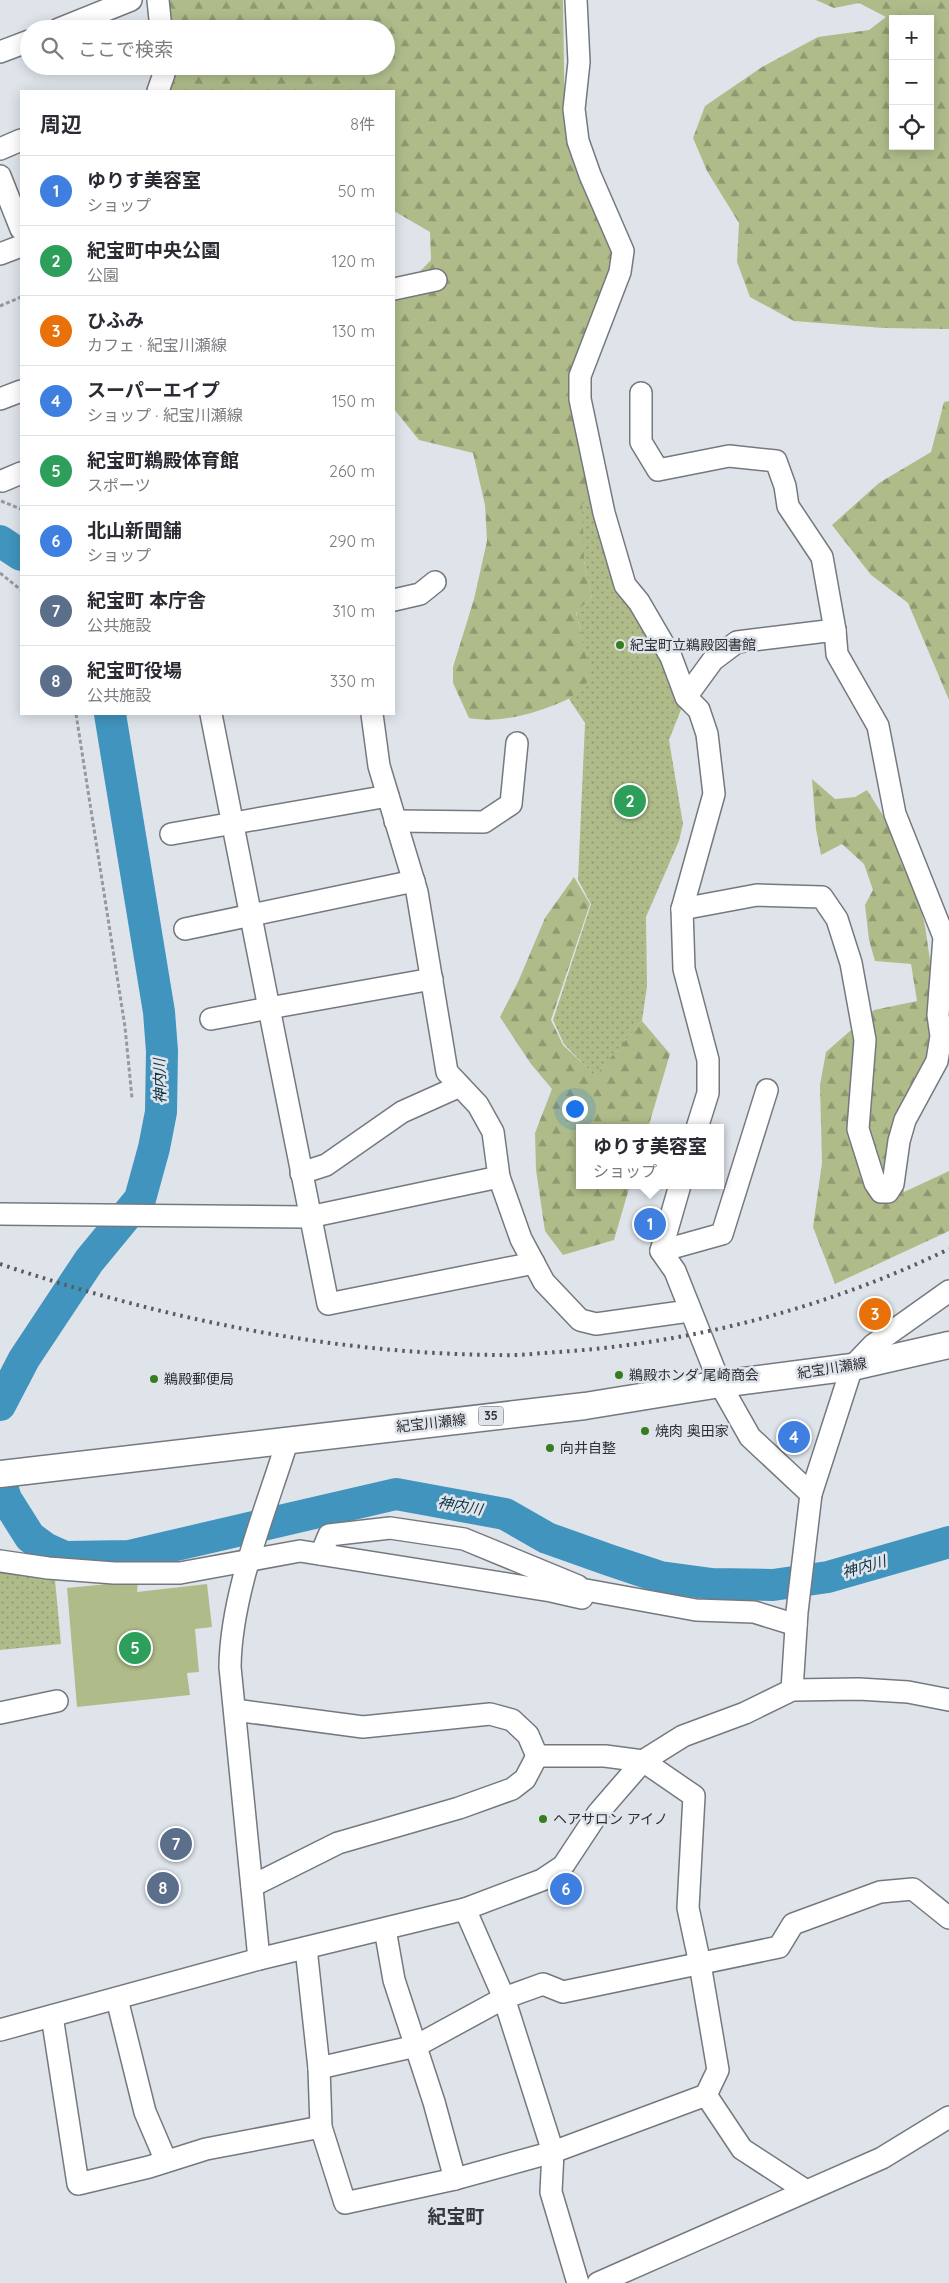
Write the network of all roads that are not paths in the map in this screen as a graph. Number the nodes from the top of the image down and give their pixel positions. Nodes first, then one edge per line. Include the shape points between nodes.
1 (131, 0) edge
2 (158, 0) edge
3 (576, 0) edge
4 (81, 20) edge
5 (159, 20) edge
6 (20, 44) edge
7 (0, 52) edge
8 (161, 80) edge
9 (143, 90) edge
10 (20, 140) edge
11 (0, 149) edge
12 (0, 176) edge
13 (20, 226) edge
14 (20, 246) edge
15 (0, 254) edge
16 (436, 280) dead end
17 (395, 289) edge
18 (20, 390) edge
19 (642, 393) dead end
20 (0, 399) edge
21 (20, 474) edge
22 (1, 491) edge
23 (435, 582) dead end
24 (395, 600) edge
25 (835, 630) junction
26 (686, 697) junction
27 (211, 715) edge
28 (372, 715) edge
29 (517, 743) dead end
30 (388, 796) junction
31 (395, 822) junction
32 (233, 823) junction
33 (171, 834) dead end
34 (414, 881) junction
35 (682, 909) junction
36 (252, 915) junction
37 (185, 929) dead end
38 (432, 979) junction
39 (269, 1008) junction
40 (211, 1019) dead end
41 (460, 1086) junction
42 (767, 1090) dead end
43 (699, 1124) edge
44 (301, 1173) junction
45 (498, 1177) junction
46 (679, 1189) edge
47 (0, 1214) edge
48 (309, 1217) junction
49 (661, 1251) junction
50 (534, 1263) junction
51 (949, 1291) edge
52 (689, 1311) junction
53 (949, 1345) edge
54 (852, 1367) junction
55 (720, 1384) junction
56 (288, 1439) junction
57 (0, 1474) edge
58 (811, 1494) junction
59 (321, 1554) junction
60 (249, 1560) junction
61 (0, 1561) edge
62 (586, 1590) junction
63 (796, 1618) junction
64 (792, 1690) junction
65 (949, 1700) edge
66 (57, 1701) dead end
67 (235, 1710) junction
68 (0, 1713) edge
69 (537, 1756) junction
70 (643, 1761) junction
71 (252, 1886) junction
72 (465, 1909) junction
73 (949, 1918) edge
74 (384, 1929) junction
75 (306, 1948) junction
76 (259, 1959) junction
77 (700, 1964) junction
78 (504, 1998) junction
79 (117, 1999) junction
80 (52, 2016) junction
81 (0, 2030) edge
82 (416, 2046) junction
83 (319, 2068) junction
84 (706, 2095) junction
85 (949, 2117) edge
86 (320, 2127) junction
87 (553, 2152) junction
88 (166, 2161) junction
89 (455, 2179) junction
90 (805, 2190) junction
91 (578, 2283) edge
92 (598, 2283) edge

1 - 4 street
2 - 5 street
3 - 26 street via 579,62 574,109 578,141 623,251 620,272 580,376 580,399 604,513 625,584 671,657
6 - 7 street
8 - 9 street
10 - 11 street
12 - 13 street
14 - 15 street
16 - 17 street
18 - 20 street
19 - 25 street via 642,442 658,470 728,456 776,461 788,506 822,557
21 - 22 street
23 - 24 street via 420,594
25 - 26 street via 737,642 713,660
25 - 35 street via 837,654 878,726 895,814 944,937 938,1015 941,1036 937,1061 898,1141 893,1184 888,1192 881,1192 875,1183 858,1128 865,1040 851,963 837,919 822,897 757,895
26 - 35 street via 699,710 707,734 714,794
27 - 32 street
28 - 30 street
29 - 31 street via 510,804 484,822
30 - 31 street
30 - 32 street
31 - 34 street
32 - 33 street
32 - 36 street
34 - 36 street
34 - 38 street
35 - 43 street via 684,969 708,1060 708,1093
36 - 37 street
36 - 39 street
38 - 39 street
38 - 41 street via 447,1072
39 - 40 street
39 - 44 street
41 - 44 street via 402,1112 326,1164
41 - 45 street via 478,1105 493,1132
42 - 49 street via 722,1234
44 - 48 street
45 - 48 street
45 - 50 street via 520,1239
46 - 49 street
47 - 48 street
48 - 50 street via 328,1304
49 - 52 street via 675,1271
50 - 52 street via 544,1282 580,1320 596,1324
51 - 54 street via 873,1345
52 - 55 street
53 - 54 main road, 紀宝川瀬線 / 35
54 - 55 main road, 紀宝川瀬線 / 35
54 - 58 street
55 - 56 main road, 紀宝川瀬線 / 35 via 585,1406
55 - 58 street via 750,1437
56 - 57 main road, 紀宝川瀬線 / 35
56 - 60 street
58 - 63 street
59 - 60 street via 300,1551
59 - 62 street via 551,1590 582,1598
59 - 62 street via 329,1535 390,1528 464,1540
60 - 61 street via 180,1572 114,1573
60 - 67 street via 230,1644
62 - 63 street via 696,1610 754,1612
63 - 64 street
64 - 65 street via 908,1692
64 - 70 street via 745,1713 683,1736
66 - 68 street
67 - 69 street via 363,1727 490,1714 512,1720 528,1735
67 - 71 street
69 - 70 street via 605,1756
69 - 71 street via 525,1779 512,1789 338,1843
70 - 72 street via 598,1813 563,1866 542,1880
70 - 77 street via 694,1796 688,1908
71 - 76 street
72 - 74 street
72 - 78 street
73 - 77 street via 913,1889 880,1892 793,1924 779,1947
74 - 75 street
74 - 82 street via 394,1980
75 - 76 street
75 - 83 street
76 - 79 street
77 - 78 street via 563,1992 543,1984
77 - 84 street via 718,2070
78 - 82 street
78 - 87 street
79 - 80 street
79 - 88 street via 145,2112
80 - 81 street
80 - 88 street via 78,2184
82 - 83 street
82 - 89 street
83 - 86 street
84 - 87 street
84 - 90 street via 742,2149
85 - 90 street via 882,2158
86 - 88 street via 206,2149
86 - 89 street via 345,2203
87 - 89 street
87 - 91 street via 551,2192
90 - 92 street

